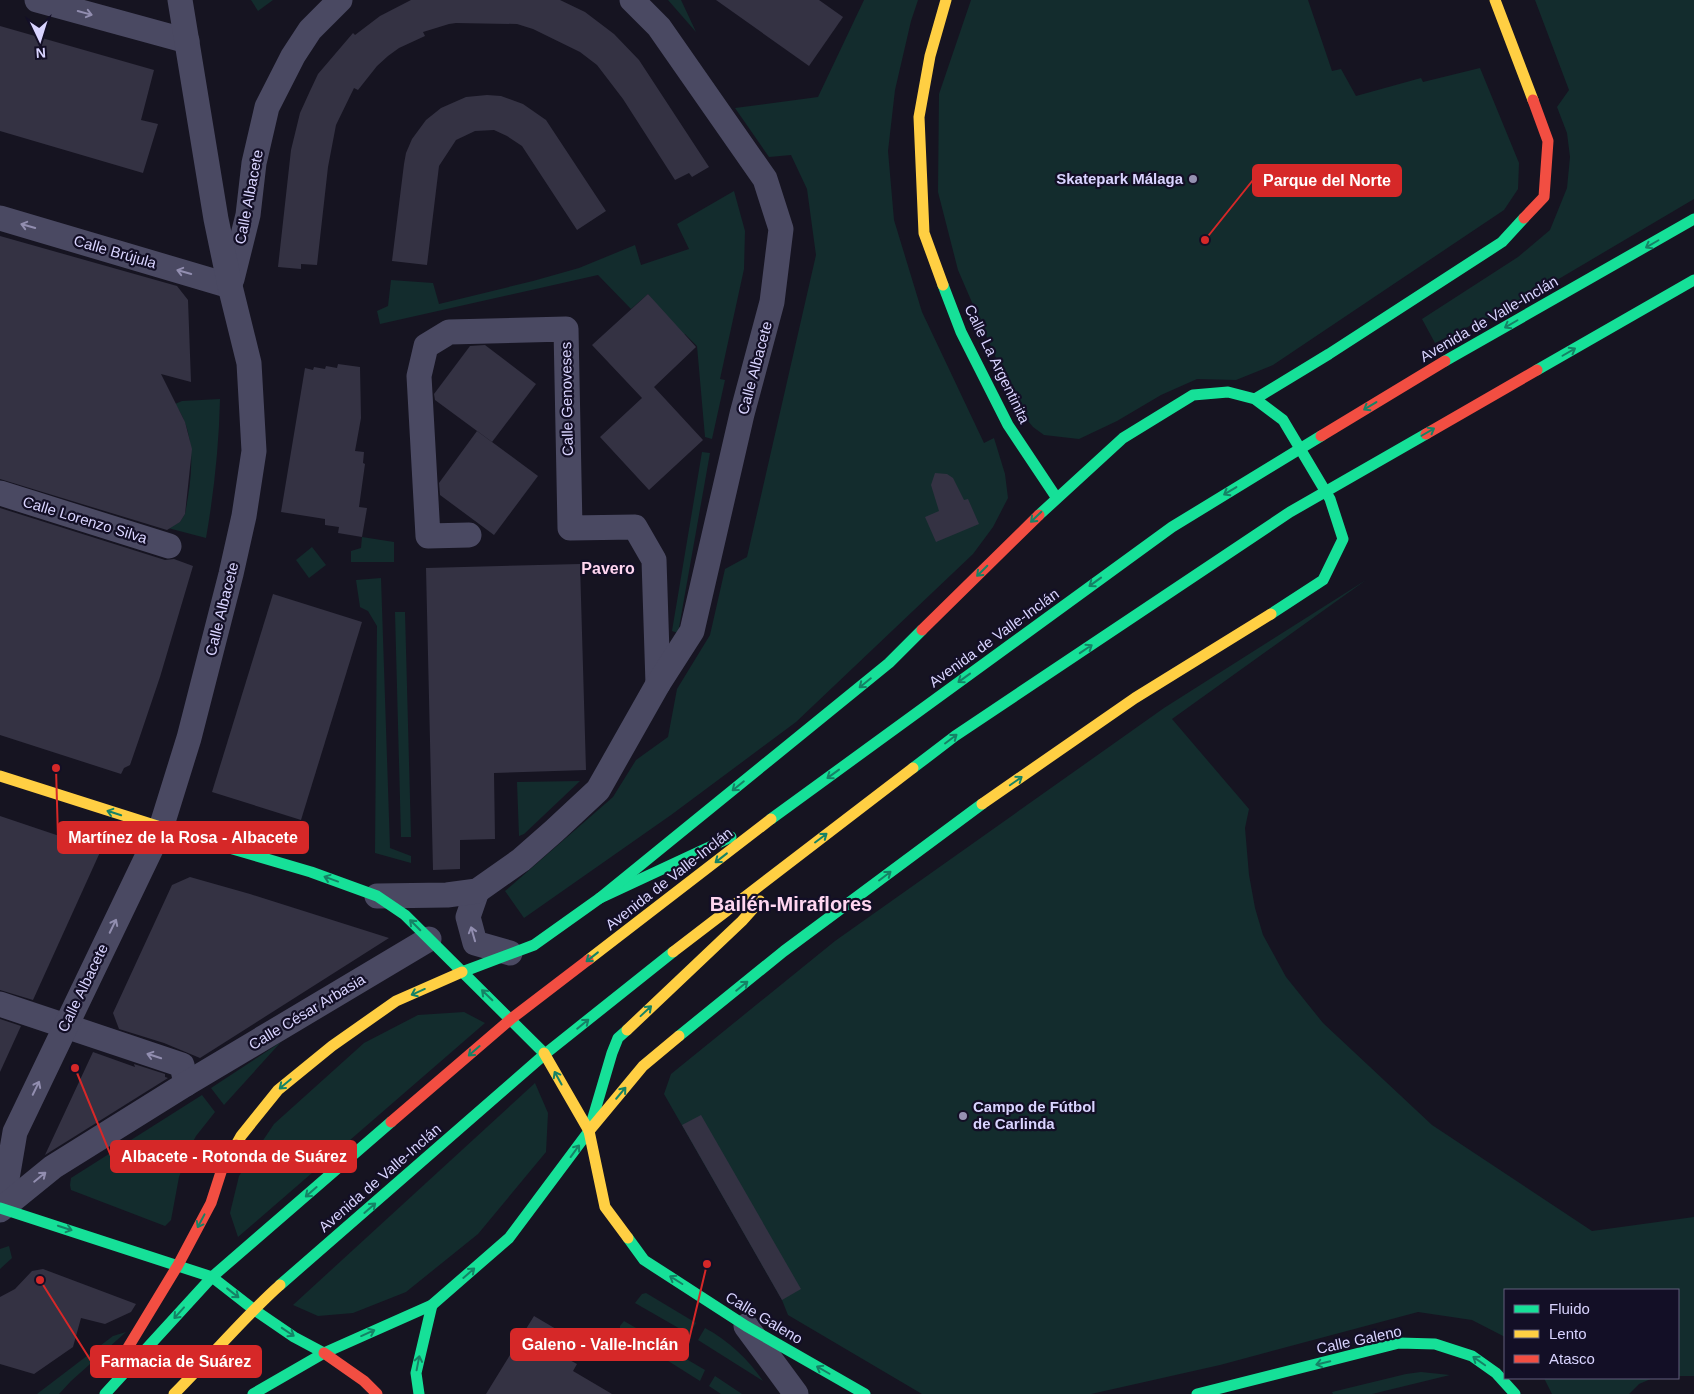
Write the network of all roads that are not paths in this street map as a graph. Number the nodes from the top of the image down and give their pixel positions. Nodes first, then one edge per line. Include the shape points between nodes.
1 (38, 0) edge
2 (180, 0) edge
3 (340, 0) edge
4 (632, 0) edge
5 (946, 0) edge
6 (1495, 0) edge
7 (187, 41) junction
8 (0, 218) edge
9 (1694, 219) edge
10 (1694, 280) edge
11 (230, 286) junction
12 (1255, 399) junction
13 (0, 493) edge
14 (1056, 498) junction
15 (469, 535) dead end
16 (169, 546) dead end
17 (658, 684) junction
18 (0, 776) edge
19 (774, 818) junction
20 (161, 828) junction
21 (802, 852) junction
22 (477, 891) junction
23 (377, 896) junction
24 (600, 898) junction
25 (429, 939) junction
26 (510, 953) junction
27 (462, 972) junction
28 (0, 1004) edge
29 (511, 1019) junction
30 (64, 1026) junction
31 (545, 1054) junction
32 (186, 1084) junction
33 (589, 1131) junction
34 (7, 1136) edge
35 (1, 1208) edge
36 (178, 1265) junction
37 (212, 1277) junction
38 (432, 1305) junction
39 (253, 1309) junction
40 (746, 1326) junction
41 (324, 1352) junction
42 (100, 1394) edge
43 (105, 1394) edge
44 (174, 1394) edge
45 (254, 1394) edge
46 (377, 1394) edge
47 (419, 1394) edge
48 (796, 1394) edge
49 (865, 1394) edge
50 (1197, 1394) edge
51 (1515, 1394) edge

1 -> 7 street
2 - 7 street
3 - 11 street, Calle Albacete via 310,30 267,107 254,164 248,215
4 - 17 street, Calle Albacete via 659,27 764,179 782,229 772,302 742,414 692,631
5 - 14 main road, Calle La Argentinita via 930,56 919,117 924,233 961,332 1008,425
6 - 12 main road via 1548,142 1544,198 1502,242
7 - 11 street
11 -> 8 street, Calle Brújula
9 -> 19 main road, Avenida de Valle-Inclán via 1421,375 1172,527
21 -> 10 main road, Avenida de Valle-Inclán via 955,736 1290,512
11 - 20 street, Calle Albacete via 249,362 254,451 231,574 189,738
12 - 14 main road, Avenida de Valle-Inclán via 1228,392 1193,396 1123,438
33 -> 12 main road, Avenida de Valle-Inclán via 644,1066 784,951 984,803 1135,698 1323,580 1343,539 1330,499 1283,420
13 - 16 street, Calle Lorenzo Silva
14 -> 24 main road, Avenida de Valle-Inclán via 889,663
15 - 17 street, Calle Genoveses via 428,536 419,376 426,346 449,332 566,329 570,528 636,527 654,560
17 - 22 street, Calle Albacete via 598,790 554,832
20 -> 18 main road
19 - 24 main road
19 -> 29 main road, Avenida de Valle-Inclán
23 -> 20 main road via 311,872
30 -> 20 street, Calle Albacete
31 -> 21 main road, Avenida de Valle-Inclán
33 -> 21 main road via 618,1038 742,921
22 - 23 street
26 -> 22 street via 475,943 468,917
25 -> 23 main road via 405,915
24 - 26 main road, Avenida de Valle-Inclán via 534,945
25 - 27 main road
25 - 32 street, Calle César Arbasia
26 - 27 main road, Avenida de Valle-Inclán
29 -> 27 main road
27 -> 36 main road, Avenida de Valle-Inclán via 396,1001 332,1046 278,1090 241,1136 222,1169 211,1203
28 - 30 street
29 - 31 main road
29 -> 37 main road, Avenida de Valle-Inclán
32 -> 30 street via 182,1065
34 -> 30 street, Calle Albacete
33 -> 31 main road
39 -> 31 main road, Avenida de Valle-Inclán
35 -> 32 street, Calle César Arbasia via 52,1167
38 -> 33 main road, Avenida de Valle-Inclán via 509,1238
40 -> 33 main road, Calle Galeno via 644,1260 605,1206
34 - 35 street, Calle Albacete
35 -> 36 main road
36 - 37 main road
36 - 42 main road, Avenida de Valle-Inclán
37 -> 39 main road
37 -> 43 main road, Avenida de Valle-Inclán
41 -> 38 main road
47 -> 38 main road via 416,1374
39 -> 41 main road via 294,1337
39 - 44 main road, Avenida de Valle-Inclán
40 - 48 street
49 -> 40 main road, Calle Galeno
41 - 45 main road
41 - 46 main road
51 -> 50 main road, Calle Galeno via 1496,1373 1472,1356 1435,1344 1399,1343

